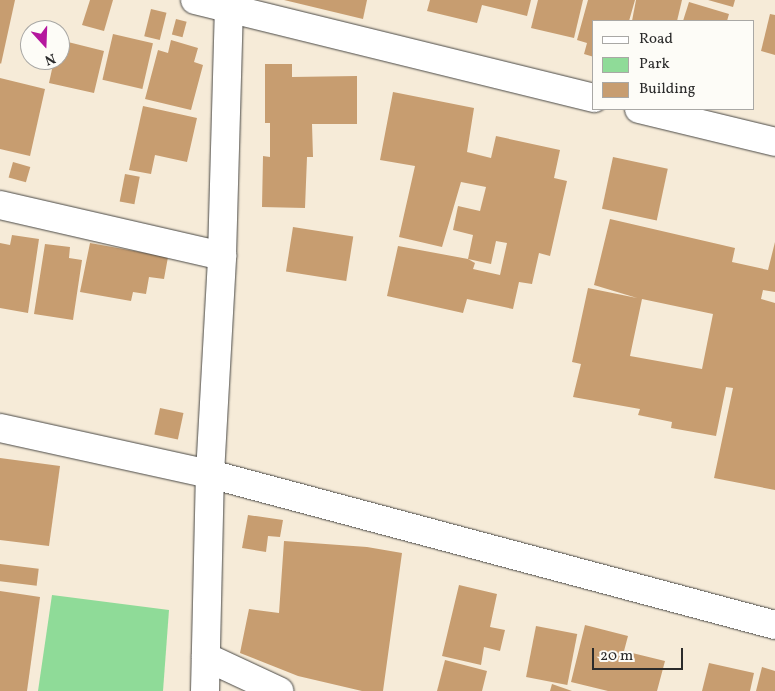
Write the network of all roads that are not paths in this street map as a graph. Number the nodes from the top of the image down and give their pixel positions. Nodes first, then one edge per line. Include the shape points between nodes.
1 (195, 0) edge
2 (229, 4) edge
3 (592, 97) edge
4 (643, 110) edge
5 (775, 142) edge
6 (0, 205) edge
7 (222, 256) junction
8 (0, 428) edge
9 (210, 474) junction
10 (775, 625) edge
11 (206, 657) junction
12 (205, 691) edge
13 (279, 691) edge

1 - 2 street
2 - 3 street
2 - 7 street
4 - 5 street
6 - 7 street
7 - 9 street
8 - 9 street
9 - 10 street
9 - 11 street
11 - 12 street
11 - 13 street

